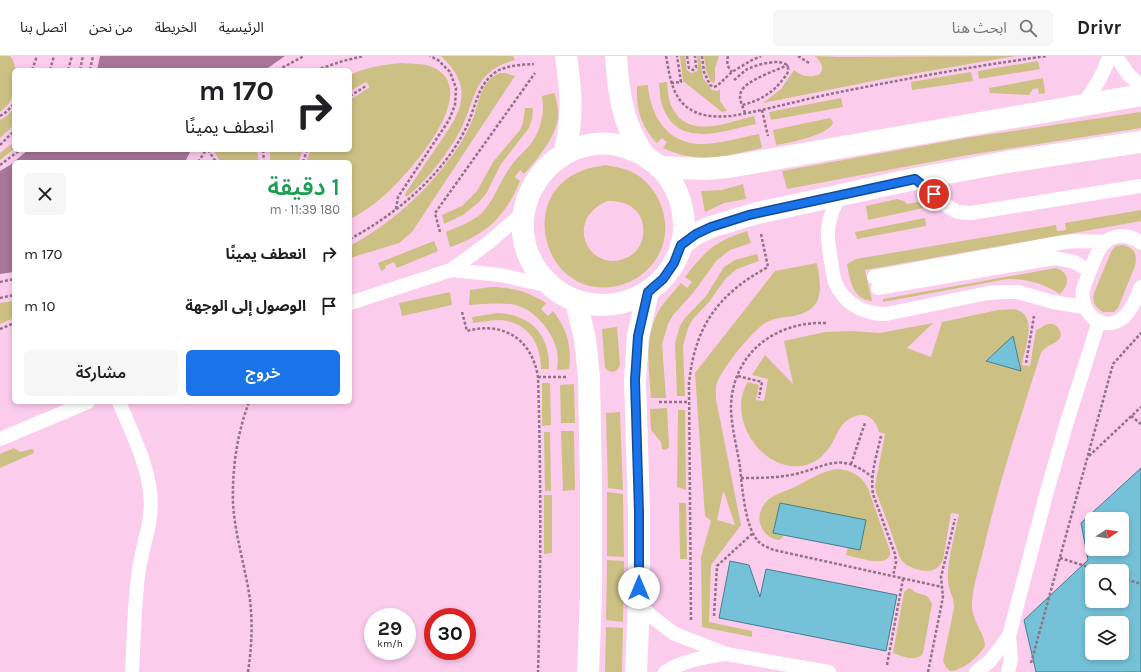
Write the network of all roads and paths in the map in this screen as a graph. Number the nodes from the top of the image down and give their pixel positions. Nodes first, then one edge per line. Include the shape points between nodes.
1 (37, 56) edge
2 (54, 56) edge
3 (72, 56) edge
4 (83, 56) edge
5 (93, 56) edge
6 (304, 56) edge
7 (363, 56) edge
8 (431, 56) edge
9 (566, 56) edge
10 (616, 56) edge
11 (666, 56) edge
12 (677, 56) edge
13 (688, 56) edge
14 (695, 56) edge
15 (702, 56) edge
16 (728, 56) edge
17 (761, 56) edge
18 (798, 56) edge
19 (1047, 56) edge
20 (1109, 56) edge
21 (1116, 56) edge
22 (1030, 57) edge
23 (809, 63) dead end
24 (534, 64) dead end
25 (788, 65) junction
26 (33, 68) edge
27 (51, 68) edge
28 (69, 68) edge
29 (80, 68) edge
30 (90, 68) edge
31 (282, 68) edge
32 (322, 68) edge
33 (732, 72) junction
34 (535, 73) dead end
35 (734, 80) dead end
36 (671, 83) junction
37 (366, 86) dead end
38 (1141, 86) edge
39 (352, 95) edge
40 (1141, 95) edge
41 (742, 105) junction
42 (1082, 105) junction
43 (12, 106) edge
44 (762, 110) junction
45 (745, 113) junction
46 (0, 116) edge
47 (12, 133) edge
48 (1141, 142) edge
49 (0, 145) edge
50 (17, 152) edge
51 (564, 154) junction
52 (773, 160) junction
53 (652, 161) junction
54 (0, 165) edge
55 (915, 179) junction
56 (1141, 186) edge
57 (839, 196) junction
58 (396, 210) junction
59 (523, 213) junction
60 (757, 213) junction
61 (440, 232) dead end
62 (352, 238) edge
63 (1140, 241) edge
64 (1106, 242) junction
65 (681, 245) junction
66 (451, 270) junction
67 (1090, 271) junction
68 (12, 279) edge
69 (0, 282) edge
70 (550, 286) junction
71 (1141, 287) edge
72 (648, 292) junction
73 (12, 295) edge
74 (0, 298) edge
75 (576, 301) junction
76 (352, 302) edge
77 (1084, 307) junction
78 (462, 312) dead end
79 (1035, 314) dead end
80 (1099, 321) junction
81 (826, 323) dead end
82 (12, 324) edge
83 (0, 329) edge
84 (1141, 333) edge
85 (1026, 363) dead end
86 (738, 376) junction
87 (538, 377) junction
88 (589, 377) junction
89 (759, 398) dead end
90 (636, 402) junction
91 (689, 402) junction
92 (83, 404) edge
93 (120, 404) edge
94 (248, 404) edge
95 (1141, 407) edge
96 (1132, 416) junction
97 (865, 423) dead end
98 (1141, 424) edge
99 (881, 436) dead end
100 (0, 439) edge
101 (1088, 456) junction
102 (851, 464) junction
103 (741, 478) junction
104 (872, 478) junction
105 (955, 518) dead end
106 (752, 534) junction
107 (1060, 558) junction
108 (1085, 566) edge
109 (893, 576) junction
110 (903, 579) junction
111 (1129, 580) edge
112 (1141, 584) edge
113 (942, 587) junction
114 (639, 603) junction
115 (714, 616) dead end
116 (691, 621) dead end
117 (1009, 636) junction
118 (726, 654) junction
119 (886, 666) dead end
120 (1030, 666) dead end
121 (786, 668) edge
122 (806, 670) edge
123 (132, 672) edge
124 (248, 672) edge
125 (538, 672) edge
126 (588, 672) edge
127 (636, 672) edge
128 (665, 672) edge
129 (829, 672) edge
130 (928, 672) edge
131 (976, 672) edge
132 (1008, 672) edge

1 - 26 path
2 - 27 path
3 - 28 path
4 - 29 path
5 - 30 path
6 - 31 path
7 - 32 path
8 - 58 path via 450,72 456,88 455,105 445,126 398,197
9 - 51 street via 572,110
10 - 53 street via 624,114 632,135
11 - 36 path
12 - 36 path via 681,82
13 - 14 path via 689,68 693,70 696,67
15 - 33 path via 704,72 710,85 717,86
16 - 33 path via 727,62
17 - 33 path
18 - 23 path
19 - 22 path
20 - 42 lane via 1101,78
21 - 38 lane via 1128,74
22 - 44 path via 849,90
24 - 58 path via 505,68 490,76 480,90 466,130 453,150 422,187
25 - 35 path via 783,61 763,63 747,70
25 - 41 path via 788,72 775,89 760,99
25 - 41 path via 746,85 740,92
34 - 61 path via 435,213
36 - 45 path via 679,100 693,111 717,117
37 - 39 path
40 - 42 street
41 - 45 path
42 - 52 street
43 - 46 path
44 - 45 path
44 - 52 path
47 - 49 path
48 - 55 street
50 - 54 path
51 - 53 street via 579,147 612,144 629,148
51 - 59 street via 541,173 533,185
52 - 53 street via 705,169
53 - 65 street via 673,185 678,195 683,211
55 - 56 lane via 950,208 958,212 971,213
55 - 57 street
57 - 60 street
57 - 77 lane via 830,216 827,238 835,281 847,300 865,312 886,314 1003,292 1018,292
58 - 62 path
59 - 66 lane via 488,244
59 - 70 street via 524,240 528,253
60 - 65 street via 711,227
60 - 91 path via 768,267 737,286 723,299 702,330 691,365
63 - 64 lane via 1129,236 1121,236 1113,237
64 - 67 lane via 1100,248
64 - 67 lane via 1059,243 876,283 1055,258 1074,262
65 - 72 street via 674,263 663,279
66 - 70 lane via 500,275
66 - 76 lane
67 - 77 lane via 1083,289
68 - 69 path
70 - 75 street
71 - 80 lane via 1132,307 1124,317 1112,322
72 - 75 street via 631,301 613,305 594,305
72 - 90 street via 636,358
73 - 74 path
75 - 88 street
77 - 80 lane
78 - 87 path via 467,331 479,328 503,330 524,344 536,365
79 - 85 path
80 - 117 lane via 1046,495
81 - 86 path via 799,325 773,334 752,352
82 - 83 path
84 - 101 path via 1113,364
86 - 89 path via 762,382
86 - 103 path via 731,407
87 - 88 path
87 - 125 path via 541,482
88 - 126 street via 592,486
90 - 91 path
90 - 114 street
91 - 116 path
92 - 100 lane
93 - 123 lane via 143,461 151,509 139,570
94 - 124 path via 243,417 233,475 233,504 252,625
95 - 96 path
96 - 98 path
96 - 101 path
97 - 102 path
99 - 104 path
101 - 107 path
102 - 103 path via 834,463 792,475
102 - 104 path
103 - 106 path via 748,525
104 - 109 path via 873,494 895,554
105 - 113 path via 941,577
106 - 109 path via 766,547 774,550
106 - 115 path via 717,566
107 - 108 path
107 - 120 path
109 - 110 path
110 - 113 path
110 - 119 path
111 - 112 path
113 - 130 path via 943,597
114 - 118 lane via 673,633
114 - 127 street
117 - 131 lane via 990,661
117 - 132 lane via 1011,660
118 - 121 lane
118 - 128 lane via 687,662
121 - 122 lane
122 - 129 lane

